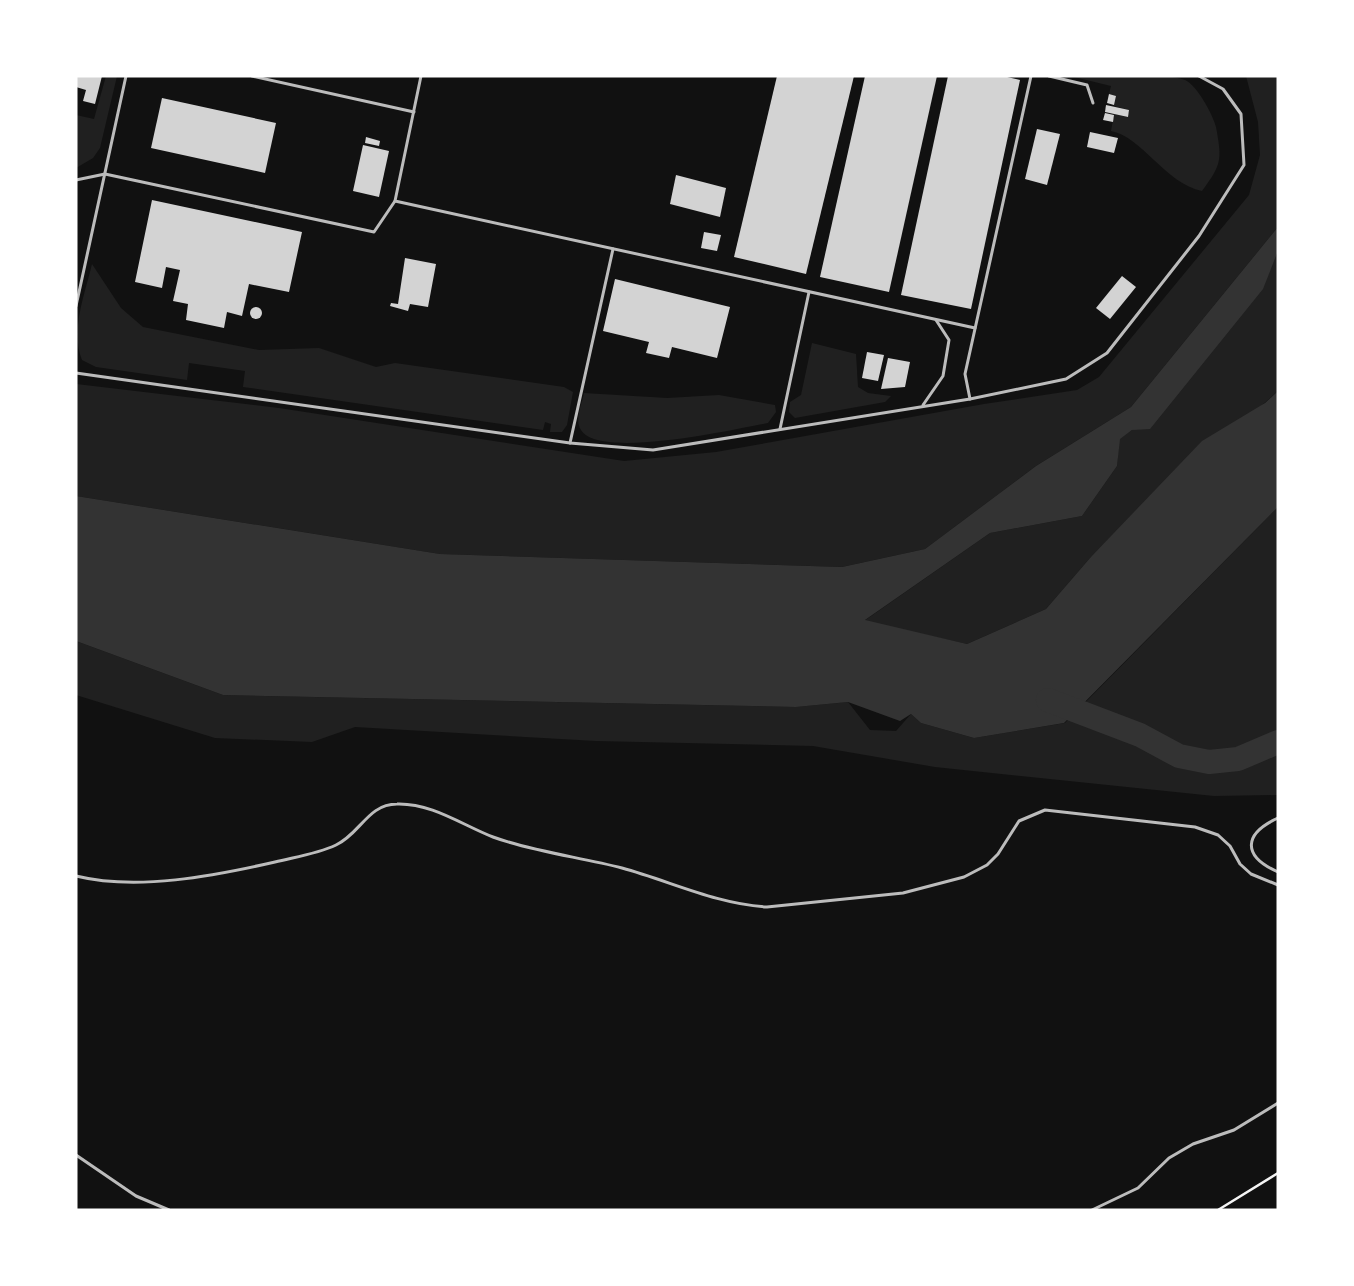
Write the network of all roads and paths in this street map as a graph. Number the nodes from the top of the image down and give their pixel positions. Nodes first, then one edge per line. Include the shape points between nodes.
1 (126, 76) edge
2 (252, 76) edge
3 (421, 76) edge
4 (1031, 76) edge
5 (1049, 76) edge
6 (1198, 76) edge
7 (1093, 103) dead end
8 (414, 112) junction
9 (105, 174) junction
10 (76, 180) edge
11 (395, 201) junction
12 (613, 249) junction
13 (809, 292) junction
14 (76, 306) edge
15 (936, 320) junction
16 (975, 328) junction
17 (76, 373) edge
18 (970, 399) junction
19 (923, 406) junction
20 (780, 429) junction
21 (570, 443) junction
22 (1278, 818) edge
23 (1278, 872) edge
24 (76, 876) edge
25 (1278, 885) edge
26 (1278, 1103) edge
27 (76, 1155) edge
28 (1278, 1173) edge
29 (169, 1210) edge
30 (1092, 1210) edge
31 (1218, 1210) edge

1 - 9 lane
2 - 8 lane
3 - 8 lane
4 - 16 lane
5 - 7 lane via 1087,85
6 - 18 lane via 1223,88 1241,114 1244,165 1199,236 1107,353 1066,379
8 - 11 lane
9 - 10 lane
9 - 11 lane via 374,232
9 - 14 lane
11 - 12 lane
12 - 13 lane
12 - 21 lane
13 - 15 lane
13 - 20 lane
15 - 16 lane
15 - 19 lane via 949,340 943,376
16 - 18 lane via 964,374
17 - 21 lane
18 - 19 lane
19 - 20 lane
20 - 21 lane via 653,450
22 - 23 lane via 1257,831 1252,844 1253,854 1260,863
24 - 25 lane via 129,881 209,877 321,852 339,844 369,814 382,807 412,804 434,810 494,837 661,879 717,900 745,906 767,907 903,892 964,877 987,865 1019,822 1045,810 1195,826 1218,834 1251,874
26 - 30 lane via 1234,1130 1192,1144 1169,1158 1138,1188
27 - 29 lane via 136,1196
28 - 31 path

